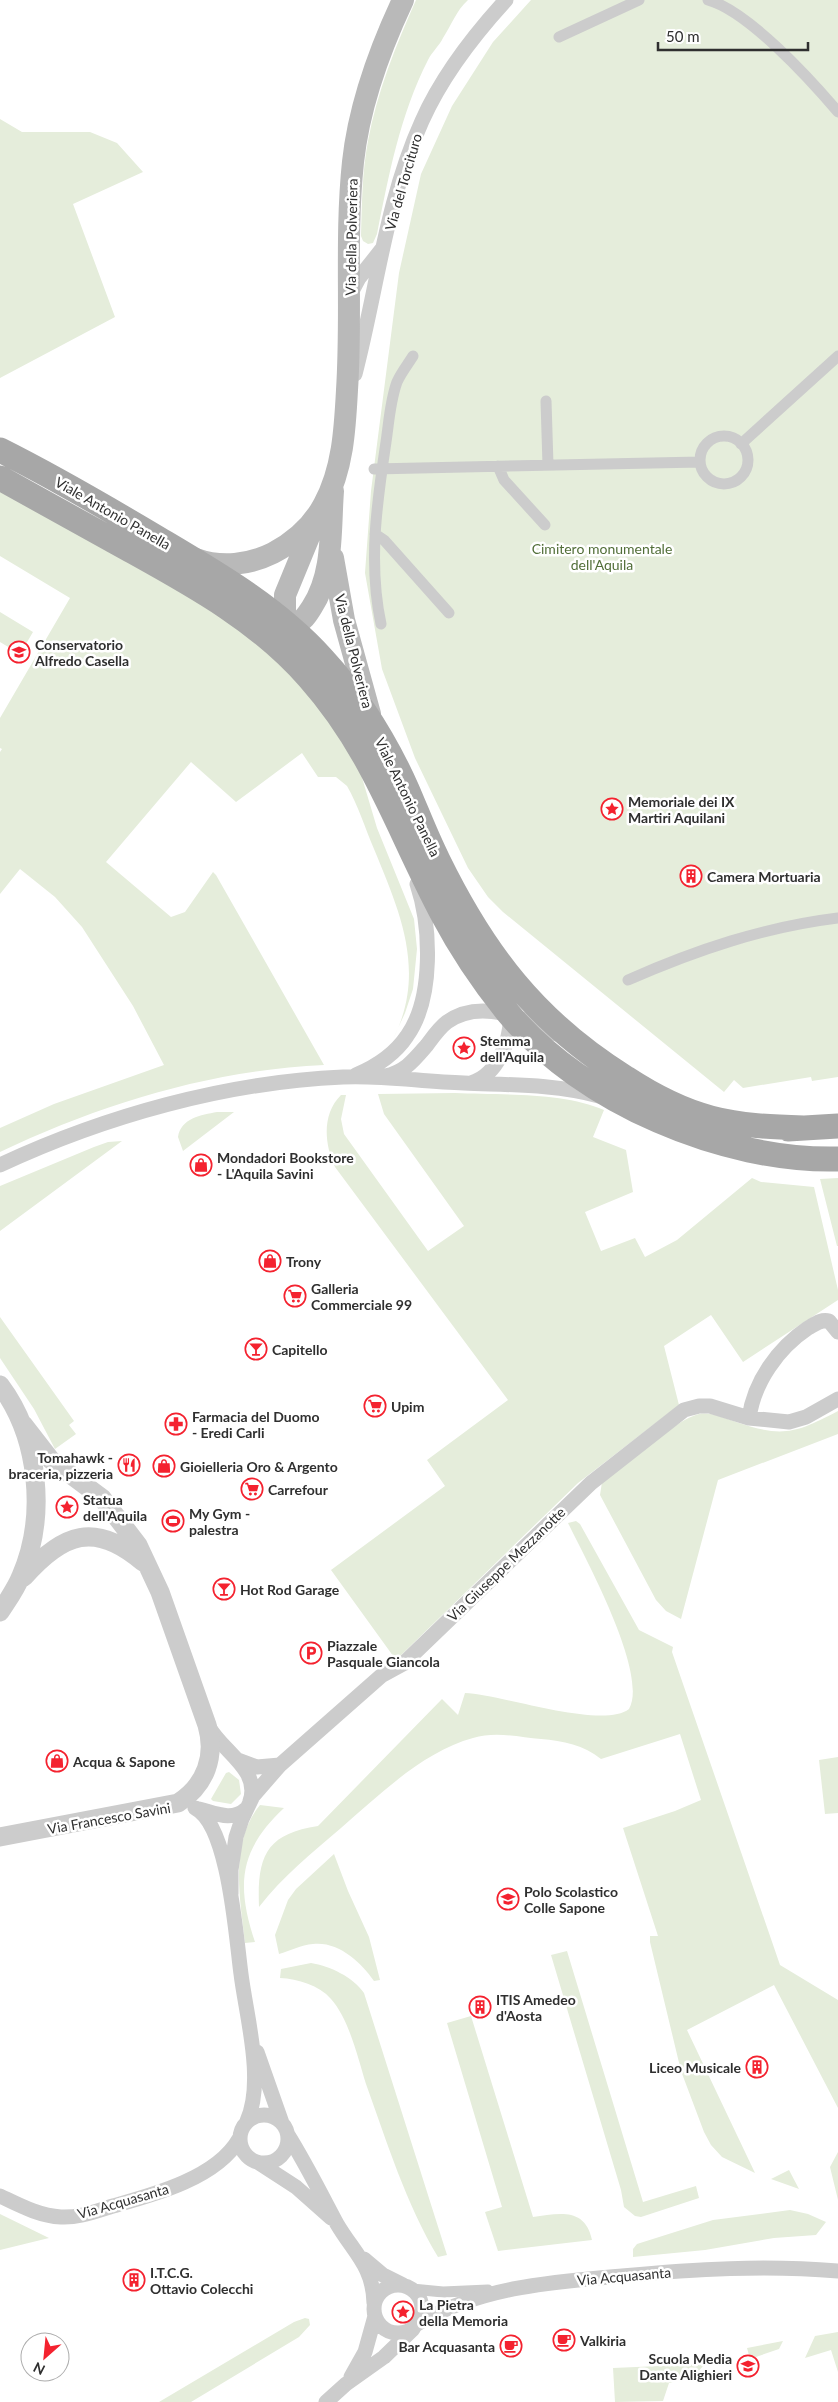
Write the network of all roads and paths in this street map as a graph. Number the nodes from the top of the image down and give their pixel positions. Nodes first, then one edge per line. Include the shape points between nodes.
1 (403, 0) edge
2 (506, 0) edge
3 (639, 0) edge
4 (708, 0) edge
5 (559, 37) dead end
6 (838, 112) edge
7 (349, 237) junction
8 (383, 247) junction
9 (377, 279) junction
10 (349, 298) junction
11 (413, 356) dead end
12 (838, 356) edge
13 (546, 401) dead end
14 (346, 407) junction
15 (742, 444) junction
16 (0, 450) edge
17 (700, 462) junction
18 (548, 465) junction
19 (498, 466) junction
20 (378, 469) junction
21 (0, 478) edge
22 (334, 481) junction
23 (323, 505) junction
24 (545, 525) dead end
25 (375, 534) junction
26 (331, 540) junction
27 (186, 555) junction
28 (221, 602) junction
29 (449, 613) dead end
30 (288, 624) junction
31 (381, 624) dead end
32 (308, 676) junction
33 (377, 731) junction
34 (398, 822) junction
35 (838, 918) edge
36 (481, 935) junction
37 (628, 980) dead end
38 (510, 1014) junction
39 (587, 1053) junction
40 (353, 1077) junction
41 (376, 1077) junction
42 (471, 1083) junction
43 (633, 1108) junction
44 (672, 1126) junction
45 (838, 1126) edge
46 (804, 1128) junction
47 (838, 1159) edge
48 (0, 1165) edge
49 (838, 1332) edge
50 (0, 1385) edge
51 (838, 1399) edge
52 (749, 1418) junction
53 (24, 1424) junction
54 (152, 1573) junction
55 (14, 1590) junction
56 (0, 1612) edge
57 (208, 1725) junction
58 (233, 1756) junction
59 (280, 1765) junction
60 (248, 1805) junction
61 (163, 1807) junction
62 (195, 1808) junction
63 (0, 1837) edge
64 (231, 1894) junction
65 (251, 2035) junction
66 (247, 2121) junction
67 (285, 2129) junction
68 (239, 2139) junction
69 (256, 2162) junction
70 (214, 2164) junction
71 (0, 2196) edge
72 (338, 2225) junction
73 (361, 2256) junction
74 (838, 2271) edge
75 (408, 2287) junction
76 (513, 2289) junction
77 (375, 2309) junction
78 (415, 2327) junction
79 (346, 2384) junction
80 (326, 2402) edge

1 - 7 main road, Via della Polveriera via 381,52 361,116 353,163
2 - 8 street, Via del Torcituro via 461,54 431,103 406,164
3 - 5 street
4 - 6 street via 733,12 765,37
7 - 8 street via 363,256 374,255
7 - 10 main road, Via della Polveriera
8 - 9 street, Via del Torcituro
8 - 10 street, Via del Torcituro via 359,278
9 - 10 street, Via del Torcituro via 365,303 356,304
9 - 14 street, Via del Torcituro
10 - 14 main road, Via della Polveriera
11 - 20 street via 402,372 393,396
12 - 15 street
13 - 18 street
14 - 22 main road, Via della Polveriera
15 - 17 street via 728,436 712,439 704,447
15 - 17 street via 748,466 735,482 713,481 704,473
16 - 27 main road, Viale Antonio Panella
17 - 18 street
18 - 19 street
19 - 20 street
19 - 24 street via 504,480
20 - 25 street
21 - 28 main road, Viale Antonio Panella
22 - 23 main road, Via della Polveriera
22 - 26 main road, Via della Polveriera
23 - 27 main road, Via della Polveriera via 293,540 269,555 225,565
23 - 30 main road, Via della Polveriera via 286,592
25 - 29 street
25 - 31 street via 373,575
26 - 30 main road, Via della Polveriera via 326,575 316,600 303,619
26 - 33 main road, Via della Polveriera via 344,620
27 - 30 main road, Viale Antonio Panella via 241,589
28 - 30 main road
28 - 32 main road, Viale Antonio Panella via 260,630
30 - 32 main road, Via della Polveriera via 295,650
30 - 33 main road, Viale Antonio Panella via 343,681
32 - 34 main road, Viale Antonio Panella via 356,740
33 - 36 main road, Viale Antonio Panella via 444,871
34 - 38 main road, Viale Antonio Panella via 450,927
34 - 40 street via 425,916 427,950 422,999 411,1029 401,1044 377,1064
35 - 37 street via 760,931 716,944
36 - 38 street via 500,976
36 - 39 main road, Viale Antonio Panella via 521,991 549,1021
38 - 39 street via 556,1034
38 - 41 street via 481,1012 453,1018 438,1030 409,1066 396,1073
38 - 42 street via 499,1057 486,1076
38 - 43 main road, Viale Antonio Panella via 562,1062
39 - 46 main road, Viale Antonio Panella via 653,1094 692,1112 726,1121
40 - 41 street
40 - 48 street via 257,1087 177,1103 86,1129
41 - 42 street
42 - 43 street via 583,1092
43 - 44 main road, Viale Antonio Panella
44 - 46 main road, Viale Antonio Panella via 702,1130
44 - 47 main road, Viale Antonio Panella via 767,1155
45 - 46 main road, Viale Antonio Panella
49 - 52 street via 831,1322 824,1320 781,1350 752,1401
50 - 53 street
51 - 52 street, Via Giuseppe Mezzanotte via 795,1422
52 - 59 street, Via Giuseppe Mezzanotte via 706,1406 695,1406 681,1412 591,1483 403,1664 382,1676
53 - 54 street via 51,1460 110,1507 138,1545
53 - 55 street via 33,1470 35,1513 28,1556
54 - 55 street via 122,1547 102,1538 82,1537 54,1547
54 - 57 street
55 - 56 street
57 - 58 street via 216,1740
57 - 61 street via 212,1745 203,1776 186,1797
58 - 59 street via 258,1767
58 - 60 street via 252,1783
59 - 60 street, Via Giuseppe Mezzanotte
60 - 62 street, Via Francesco Savini via 228,1817
60 - 64 street, Via Giuseppe Mezzanotte via 236,1838
61 - 62 street, Via Francesco Savini
61 - 63 street, Via Francesco Savini
62 - 64 street, Via Giuseppe Mezzanotte via 206,1816 212,1827
64 - 65 street, Via Giuseppe Mezzanotte
65 - 66 street, Via Giuseppe Mezzanotte via 253,2088
65 - 67 street, Via Giuseppe Mezzanotte
66 - 67 street via 257,2115 273,2116
66 - 68 street
67 - 69 street via 286,2148 279,2158 272,2162
67 - 72 street
68 - 69 street via 242,2150
68 - 70 street, Via Acquasanta via 226,2156
69 - 70 street, Via Acquasanta via 242,2160
69 - 72 street via 296,2187
70 - 71 street, Via Acquasanta via 164,2191 78,2216 44,2214
72 - 73 street
73 - 75 street via 383,2275
73 - 77 street via 371,2280
74 - 76 street, Via Acquasanta via 759,2267 699,2269
75 - 76 street via 443,2292
75 - 77 street via 387,2288 379,2294
75 - 78 street via 422,2304 422,2315
76 - 78 street, Via Acquasanta via 456,2305
77 - 78 street via 382,2327 390,2332 404,2333
77 - 79 street via 365,2352
78 - 79 street via 384,2357
79 - 80 street

